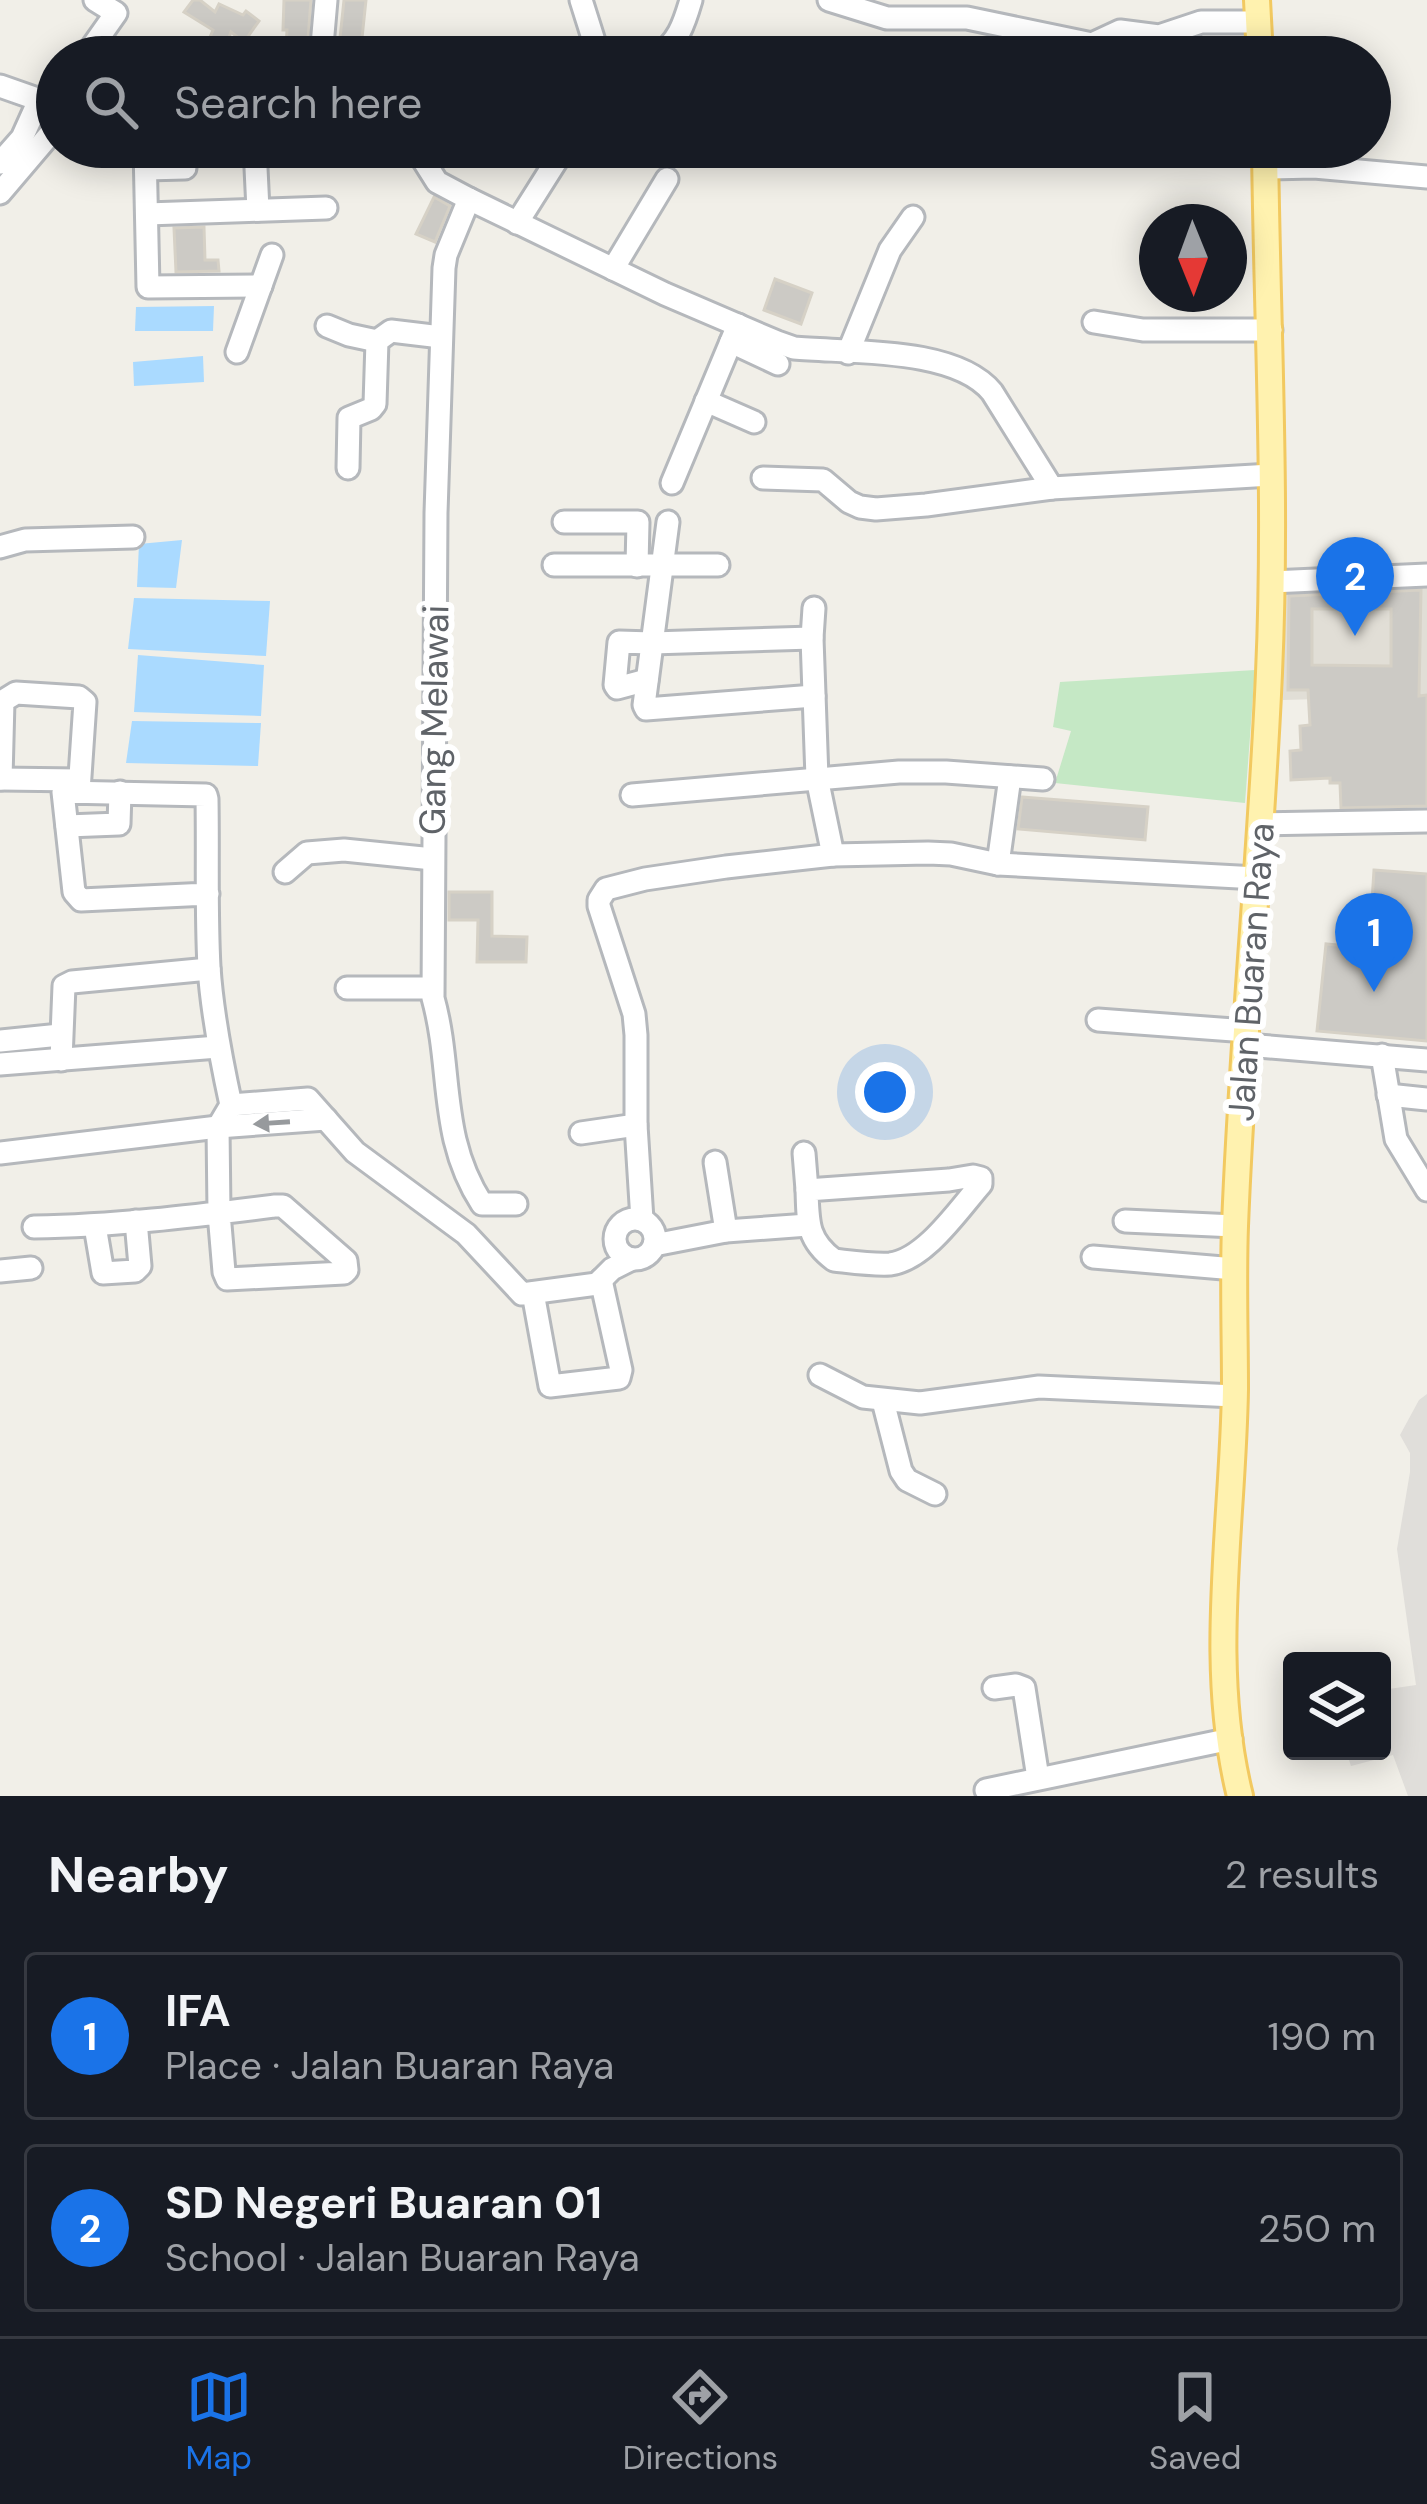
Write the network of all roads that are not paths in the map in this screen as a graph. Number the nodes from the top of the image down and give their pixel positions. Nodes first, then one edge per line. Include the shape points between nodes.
1 (95, 0) edge
2 (326, 0) edge
3 (581, 0) edge
4 (691, 0) edge
5 (830, 0) edge
6 (1258, 11) edge
7 (100, 36) edge
8 (323, 36) edge
9 (592, 36) edge
10 (678, 36) edge
11 (1056, 36) edge
12 (1110, 36) edge
13 (1159, 36) edge
14 (1159, 36) edge
15 (0, 86) edge
16 (36, 100) edge
17 (36, 124) edge
18 (36, 134) edge
19 (0, 163) edge
20 (145, 168) edge
21 (256, 168) edge
22 (428, 168) edge
23 (552, 168) edge
24 (1266, 168) edge
25 (1324, 168) edge
26 (1427, 177) edge
27 (668, 178) dead end
28 (0, 193) edge
29 (469, 200) junction
30 (326, 208) dead end
31 (258, 210) junction
32 (147, 214) junction
33 (913, 218) dead end
34 (517, 223) junction
35 (272, 254) dead end
36 (613, 269) junction
37 (261, 286) junction
38 (1094, 322) dead end
39 (327, 326) dead end
40 (1271, 329) junction
41 (734, 334) junction
42 (441, 337) junction
43 (377, 340) junction
44 (237, 352) dead end
45 (848, 353) junction
46 (778, 364) dead end
47 (706, 401) junction
48 (754, 422) dead end
49 (348, 468) dead end
50 (1271, 475) junction
51 (764, 478) dead end
52 (672, 483) dead end
53 (1052, 488) junction
54 (564, 522) dead end
55 (668, 522) dead end
56 (133, 537) dead end
57 (0, 547) edge
58 (554, 565) dead end
59 (662, 565) junction
60 (718, 565) dead end
61 (637, 566) junction
62 (1427, 575) edge
63 (1271, 582) junction
64 (814, 608) dead end
65 (812, 638) junction
66 (652, 643) junction
67 (647, 680) junction
68 (814, 696) junction
69 (1010, 777) junction
70 (817, 778) junction
71 (0, 779) edge
72 (1043, 779) dead end
73 (80, 786) junction
74 (120, 791) junction
75 (632, 795) dead end
76 (1427, 821) edge
77 (1260, 824) junction
78 (67, 826) junction
79 (832, 855) junction
80 (433, 860) junction
81 (998, 863) junction
82 (284, 872) dead end
83 (1257, 878) junction
84 (208, 894) junction
85 (209, 969) junction
86 (347, 988) dead end
87 (432, 988) junction
88 (1098, 1020) dead end
89 (60, 1034) junction
90 (1247, 1038) junction
91 (0, 1041) edge
92 (218, 1047) junction
93 (1382, 1054) junction
94 (61, 1060) junction
95 (1427, 1060) edge
96 (0, 1064) edge
97 (1388, 1095) junction
98 (1427, 1100) edge
99 (231, 1105) junction
100 (326, 1119) junction
101 (636, 1125) junction
102 (218, 1127) junction
103 (581, 1133) dead end
104 (0, 1153) edge
105 (804, 1153) dead end
106 (716, 1162) dead end
107 (949, 1180) junction
108 (807, 1190) junction
109 (1427, 1190) edge
110 (515, 1204) dead end
111 (218, 1213) junction
112 (952, 1217) junction
113 (642, 1220) junction
114 (1125, 1220) dead end
115 (136, 1221) junction
116 (808, 1225) junction
117 (95, 1226) junction
118 (1235, 1226) junction
119 (34, 1227) dead end
120 (726, 1232) junction
121 (654, 1245) junction
122 (1093, 1257) dead end
123 (632, 1259) junction
124 (32, 1268) dead end
125 (1235, 1269) junction
126 (0, 1271) edge
127 (601, 1280) junction
128 (532, 1293) junction
129 (820, 1375) dead end
130 (1234, 1396) junction
131 (883, 1401) junction
132 (935, 1494) dead end
133 (994, 1688) dead end
134 (1231, 1739) junction
135 (1038, 1778) junction
136 (986, 1790) dead end
137 (1240, 1796) edge

1 - 7 street via 116,13
2 - 8 street
3 - 9 street
4 - 10 street
5 - 11 street via 887,18 967,17
6 - 13 street
12 - 14 street
15 - 16 street
17 - 19 street
18 - 28 street
20 - 32 street
21 - 31 street
22 - 29 street
23 - 34 street
24 - 40 main road, Jalan Buaran Raya
25 - 26 street
27 - 36 street
29 - 34 street
29 - 42 street, Gang Melawai via 446,256
30 - 31 street
31 - 32 street
32 - 37 street via 148,287
33 - 45 street via 890,250
34 - 36 street
35 - 37 street
36 - 41 street
37 - 44 street
38 - 40 street via 1143,330
39 - 43 street
40 - 50 main road, Jalan Buaran Raya
41 - 45 street
41 - 46 street
41 - 47 street
42 - 43 street via 391,331
42 - 80 street, Gang Melawai
43 - 49 street via 375,404 349,418
45 - 53 street via 926,359 984,382
47 - 48 street
47 - 52 street
50 - 53 street
50 - 63 main road, Jalan Buaran Raya
51 - 53 street via 823,480 849,502 877,509
54 - 61 street via 638,522
55 - 59 street
56 - 57 street
58 - 61 street
59 - 60 street
59 - 61 street
59 - 66 street
62 - 63 street
63 - 77 main road, Jalan Buaran Raya
64 - 65 street
65 - 66 street
65 - 68 street
66 - 67 street
66 - 67 street via 618,643 617,688
67 - 68 street via 650,711
68 - 70 street
69 - 70 street
69 - 72 street
69 - 81 street
70 - 75 street
70 - 79 street
71 - 73 street
71 - 73 street via 3,701 16,694 79,697
73 - 74 street
73 - 78 street via 62,794
74 - 78 street via 119,824
74 - 84 street via 206,795
76 - 77 street
77 - 83 main road, Jalan Buaran Raya
78 - 84 street via 81,900
79 - 81 street via 951,854
79 - 101 street via 645,879 601,895 634,1014
80 - 82 street via 344,850 307,853
80 - 87 street, Gang Melawai
81 - 83 street
83 - 90 main road, Jalan Buaran Raya
84 - 85 street
85 - 89 street via 71,982 64,986
85 - 92 street
86 - 87 street
87 - 110 street, Gang Melawai via 458,1150 482,1204
88 - 90 street
89 - 91 street
89 - 94 street
90 - 93 street
90 - 118 main road, Jalan Buaran Raya
92 - 94 street
92 - 99 street
93 - 95 street
93 - 97 street
94 - 96 street
97 - 98 street
97 - 109 street via 1396,1139
99 - 100 street via 305,1098
99 - 102 street
100 -> 102 street
100 - 128 street via 365,1161 466,1234 522,1294
101 - 103 street
101 - 113 street
102 - 104 street
102 - 111 street
105 - 108 street
106 - 120 street
107 - 108 street
107 - 112 street
107 - 112 street via 982,1181
108 - 116 street
111 - 111 street via 226,1279 347,1270 283,1206
111 - 115 street
112 - 116 street via 914,1256 890,1264 829,1258
113 - 121 street via 654,1231
113 - 123 street via 624,1222 615,1233 616,1247
114 - 118 street
115 - 117 street
115 - 117 street via 135,1270 103,1273
116 - 120 street
117 - 119 street
118 - 125 main road, Jalan Buaran Raya
120 - 121 street
121 - 123 street
122 - 125 street
123 - 127 street
124 - 126 street
125 - 130 main road, Jalan Buaran Raya
127 - 128 street
127 - 128 street via 619,1378 550,1386
129 - 131 street
130 - 131 street via 1039,1387 930,1403
130 - 134 main road, Jalan Buaran Raya via 1225,1622
131 - 132 street via 901,1472
133 - 135 street via 1024,1688
134 - 135 street
134 - 137 main road, Jalan Buaran Raya
135 - 136 street

